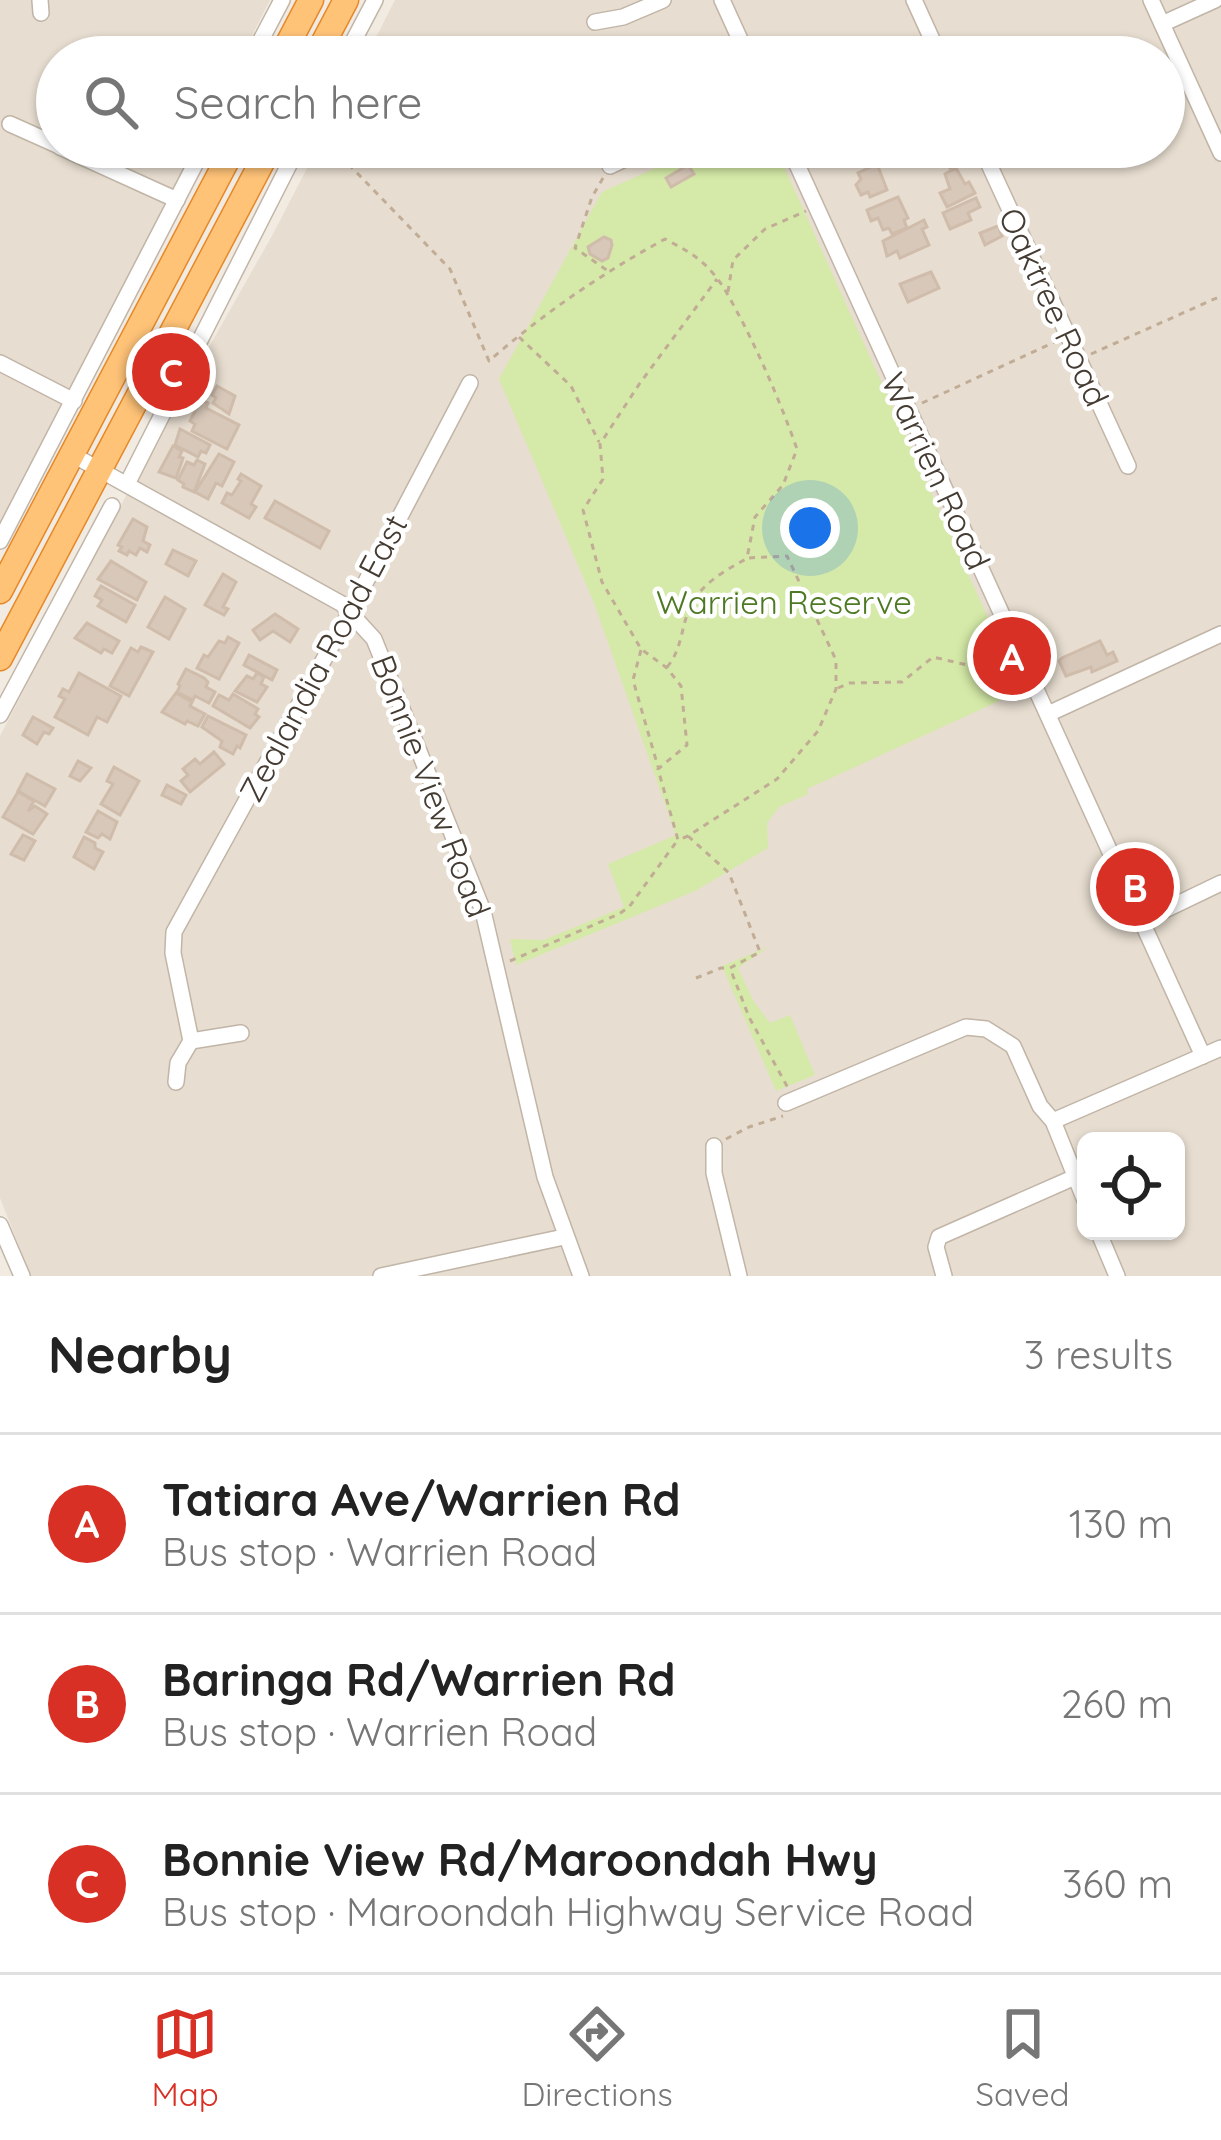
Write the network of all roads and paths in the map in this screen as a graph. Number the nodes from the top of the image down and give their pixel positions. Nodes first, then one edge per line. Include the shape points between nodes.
1 (282, 0) edge
2 (311, 0) edge
3 (346, 0) edge
4 (375, 0) edge
5 (663, 0) edge
6 (722, 0) edge
7 (914, 0) edge
8 (1151, 0) edge
9 (1214, 0) edge
10 (595, 22) dead end
11 (1162, 24) junction
12 (263, 36) edge
13 (292, 36) edge
14 (327, 36) edge
15 (356, 36) edge
16 (738, 36) edge
17 (930, 36) edge
18 (1168, 36) edge
19 (1185, 74) edge
20 (10, 124) dead end
21 (36, 136) edge
22 (1221, 152) edge
23 (107, 168) edge
24 (194, 168) edge
25 (223, 168) edge
26 (259, 168) edge
27 (287, 168) edge
28 (352, 168) edge
29 (609, 168) edge
30 (799, 168) edge
31 (991, 168) edge
32 (177, 200) junction
33 (816, 206) junction
34 (235, 214) junction
35 (237, 266) junction
36 (608, 271) junction
37 (717, 278) junction
38 (728, 294) junction
39 (1221, 296) edge
40 (518, 336) junction
41 (1068, 336) junction
42 (1079, 360) junction
43 (489, 361) junction
44 (0, 363) edge
45 (470, 383) joint
46 (74, 401) junction
47 (908, 410) junction
48 (600, 444) junction
49 (73, 455) junction
50 (1127, 466) dead end
51 (100, 469) junction
52 (127, 484) junction
53 (86, 498) junction
54 (112, 506) dead end
55 (94, 540) junction
56 (0, 541) edge
57 (747, 558) junction
58 (0, 591) edge
59 (350, 612) junction
60 (1221, 634) edge
61 (641, 649) junction
62 (0, 658) edge
63 (667, 668) junction
64 (1027, 668) junction
65 (836, 689) junction
66 (1048, 714) junction
67 (0, 716) edge
68 (658, 769) junction
69 (688, 836) junction
70 (678, 840) junction
71 (1221, 883) edge
72 (1142, 921) junction
73 (496, 967) junction
74 (730, 968) junction
75 (696, 978) dead end
76 (241, 1033) dead end
77 (191, 1041) junction
78 (1221, 1048) edge
79 (1203, 1056) junction
80 (176, 1082) dead end
81 (807, 1094) junction
82 (786, 1103) joint
83 (1053, 1121) junction
84 (714, 1146) joint
85 (1075, 1177) junction
86 (1077, 1182) edge
87 (0, 1225) edge
88 (564, 1237) junction
89 (1102, 1240) edge
90 (22, 1276) edge
91 (381, 1276) edge
92 (580, 1276) edge
93 (739, 1276) edge
94 (944, 1276) edge
95 (1117, 1276) edge

1 - 12 street
2 - 13 highway
3 - 14 highway
4 - 15 street
5 - 10 street
6 - 16 street
7 - 17 street
8 - 11 street
9 - 11 street
11 - 18 street
19 - 22 street
20 - 21 street
23 - 32 street
24 - 32 street
25 - 49 highway
26 - 34 highway
27 - 35 street
28 - 43 path via 450,269
29 - 36 path via 575,248
30 - 33 street, Warrien Road
31 - 41 street, Oaktree Road
32 - 46 street
33 - 38 path via 765,229 733,260
33 - 47 street, Warrien Road
34 - 35 street
34 - 51 highway
35 - 52 street
36 - 37 path via 665,239
36 - 40 path
37 - 38 path
37 - 48 path
38 - 57 path via 797,449 783,485 755,517
39 - 42 path
40 - 43 path
40 - 48 path via 571,386
41 - 42 street, Oaktree Road
41 - 47 path
42 - 50 street, Oaktree Road
43 - 45 path
44 - 46 street
45 - 59 street, Zealandia Road East
46 - 56 street
47 - 64 street, Warrien Road
48 - 61 path via 603,479 583,510 602,582
49 - 51 street, Bonnie View Road
49 - 58 highway
51 - 52 street, Bonnie View Road
51 - 53 highway
52 - 59 street, Bonnie View Road
53 - 55 street
53 - 62 highway
54 - 55 street
55 - 67 street
57 - 63 path via 716,575 692,602
57 - 65 path via 787,556 836,660
59 - 73 street, Bonnie View Road via 374,639 483,911
59 - 77 street, Zealandia Road East via 174,932
60 - 66 street
61 - 63 path
61 - 68 path via 633,680
63 - 68 path via 681,686 687,745
64 - 65 path via 933,657 902,682
64 - 66 street, Warrien Road
65 - 69 path via 818,731 777,779
66 - 72 street, Warrien Road
68 - 70 path
69 - 70 path
69 - 74 path via 729,873 760,952
70 - 73 path via 629,907
71 - 72 street
72 - 79 street, Warrien Road
73 - 88 street, Bonnie View Road
74 - 75 path
74 - 81 path via 788,1089 801,1083
76 - 77 street
77 - 80 street
78 - 79 street
79 - 83 street
81 - 82 street
81 - 83 street via 976,1027 1013,1046
82 - 84 path via 782,1118
83 - 85 street
84 - 93 street
85 - 86 street
85 - 94 street via 939,1238
87 - 90 street
88 - 91 street
88 - 92 street, Bonnie View Road
89 - 95 street

